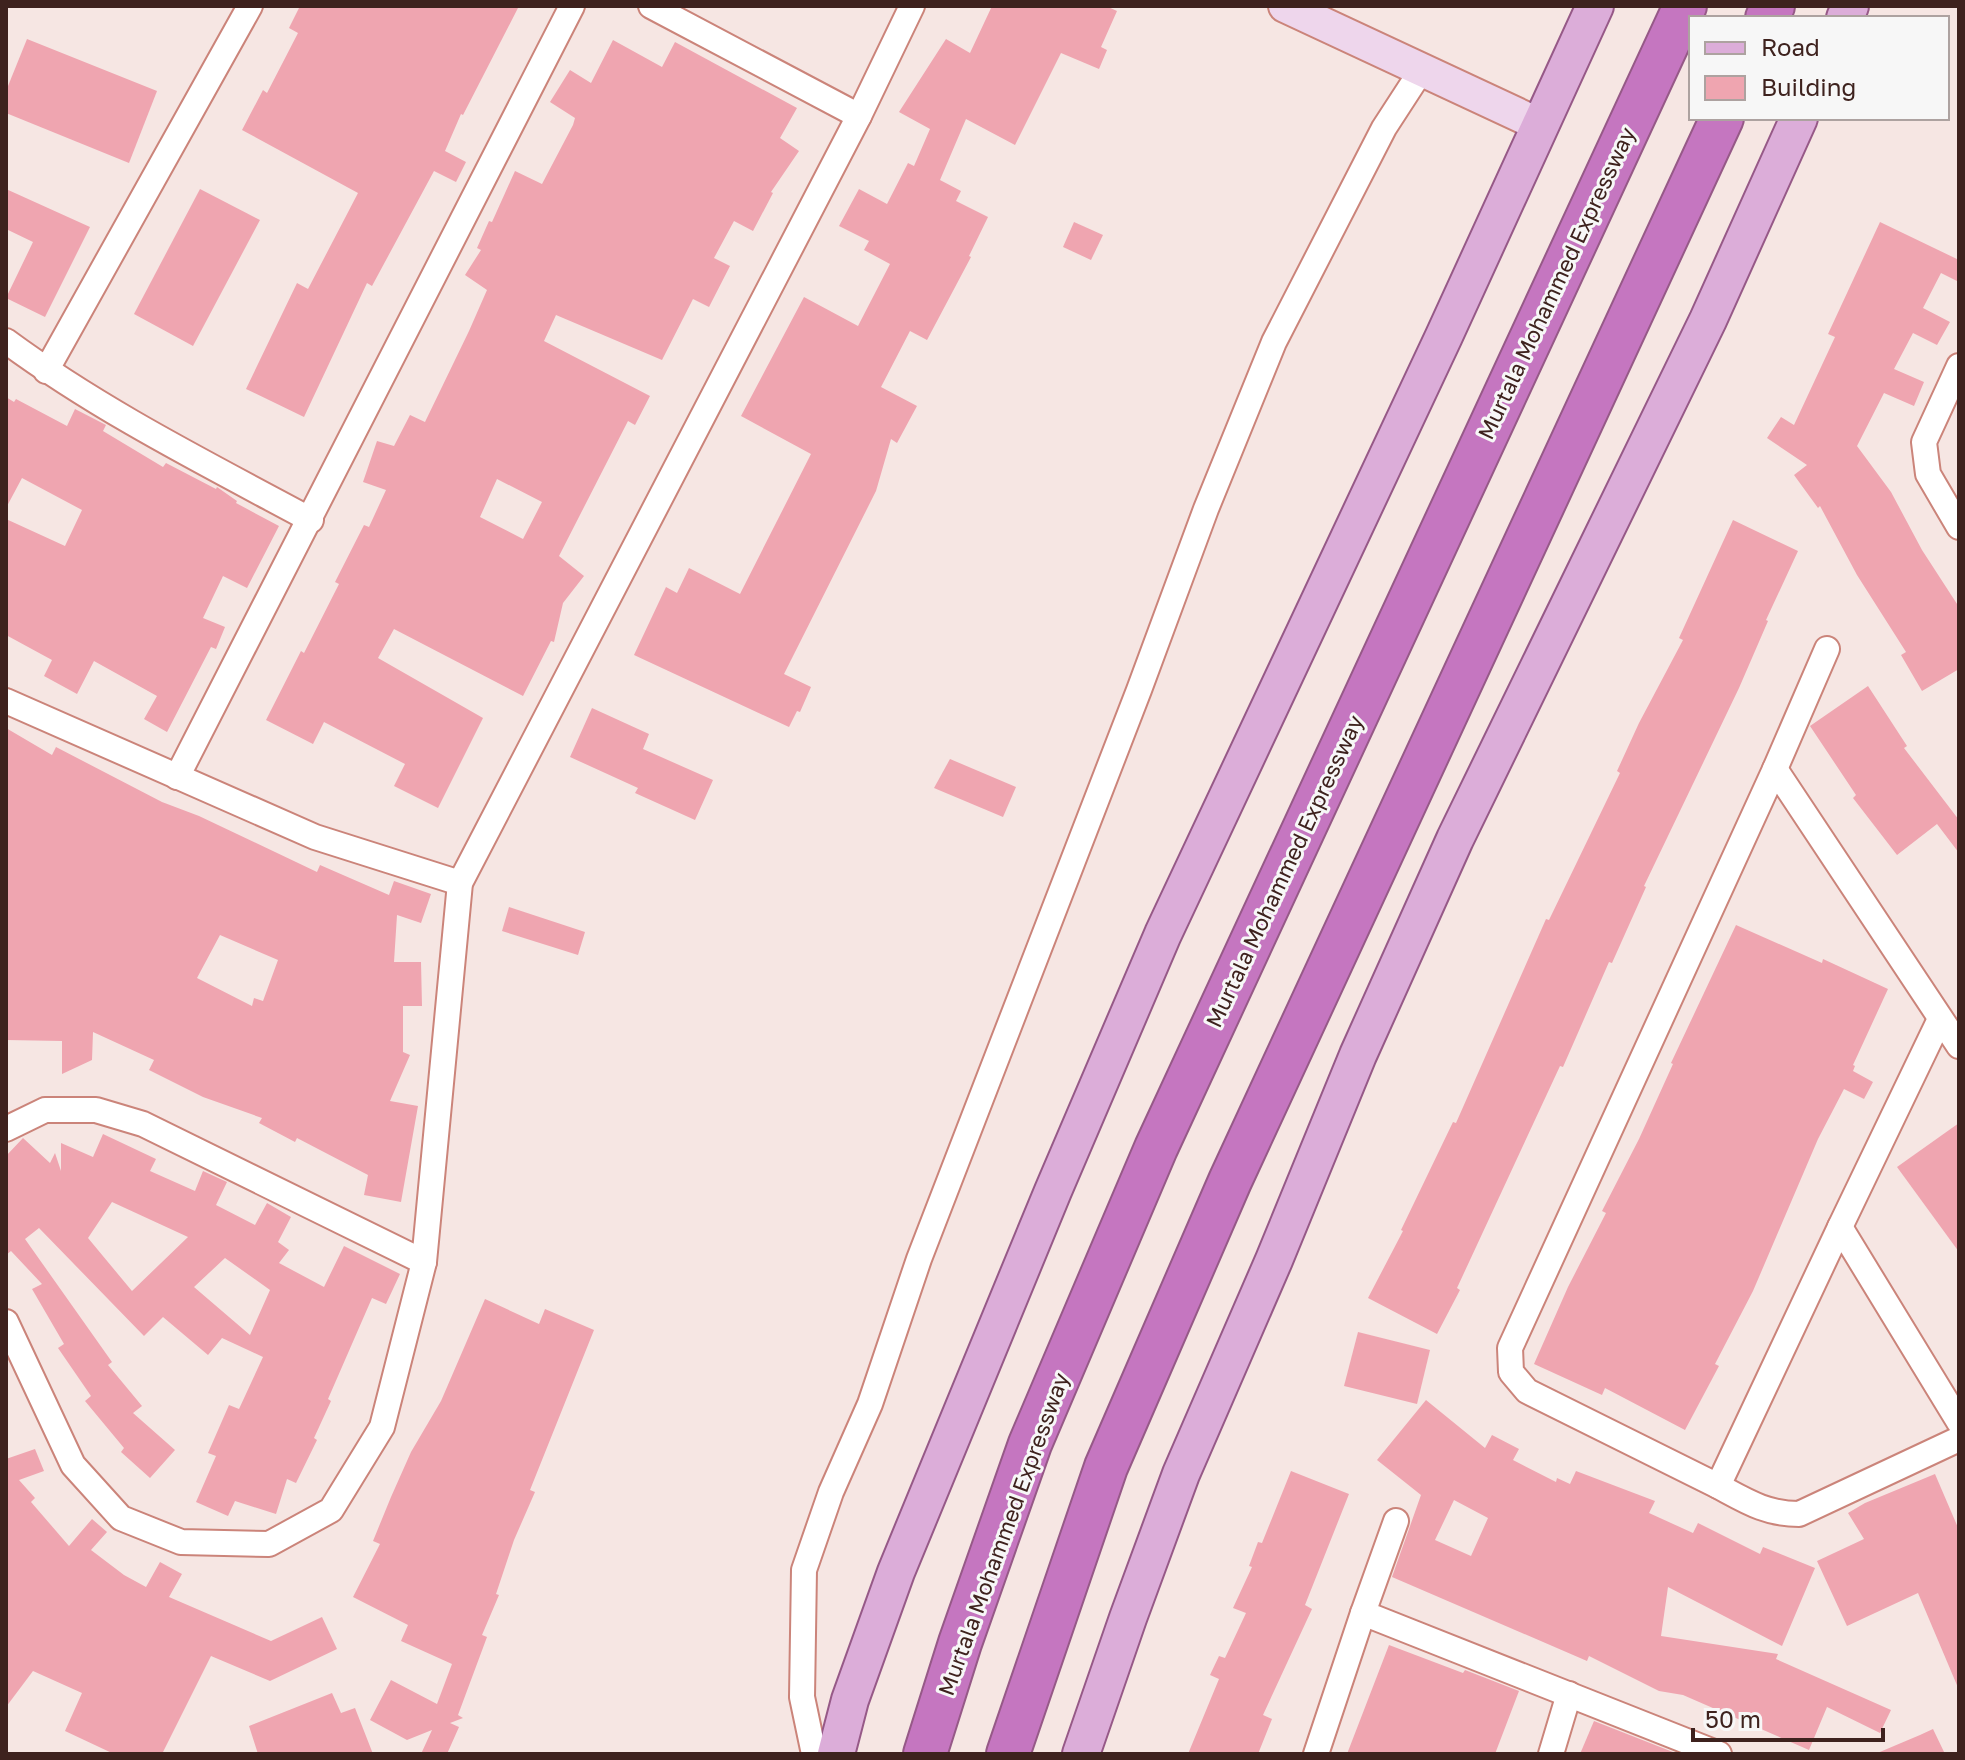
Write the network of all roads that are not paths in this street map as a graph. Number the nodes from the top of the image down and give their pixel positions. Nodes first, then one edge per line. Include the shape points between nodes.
1 (250, 6) edge
2 (572, 6) edge
3 (651, 6) edge
4 (912, 6) edge
5 (1285, 6) edge
6 (1595, 6) edge
7 (1685, 6) edge
8 (1421, 71) junction
9 (859, 116) junction
10 (1721, 120) edge
11 (1798, 120) edge
12 (1540, 125) junction
13 (6, 341) edge
14 (46, 371) junction
15 (1956, 380) edge
16 (311, 520) junction
17 (1959, 527) edge
18 (1827, 649) dead end
19 (6, 701) edge
20 (1775, 769) junction
21 (177, 777) junction
22 (460, 883) junction
23 (1940, 1019) junction
24 (1959, 1046) edge
25 (6, 1129) edge
26 (1840, 1227) junction
27 (424, 1262) junction
28 (6, 1322) edge
29 (1959, 1422) edge
30 (1959, 1439) edge
31 (1718, 1486) junction
32 (1396, 1521) dead end
33 (1363, 1613) junction
34 (1569, 1694) junction
35 (814, 1754) edge
36 (836, 1754) edge
37 (925, 1754) edge
38 (1008, 1754) edge
39 (1081, 1754) edge
40 (1316, 1754) edge
41 (1551, 1754) edge
42 (1719, 1754) edge

1 - 14 street
2 - 16 street
3 - 9 street
4 - 9 street
5 - 8 street
6 - 12 main road
7 - 37 highway, Murtala Mohammed Expressway via 1156,1148 1030,1444
8 - 12 street
8 - 35 street via 1384,128 1274,342 919,1259 870,1404 831,1492 804,1570 802,1697
9 - 22 street
10 - 38 highway via 1224,1196 1106,1467
11 - 39 main road via 1708,320 1455,839 1358,1055 1181,1474
12 - 36 main road via 1163,934 901,1558
13 - 14 street
14 - 16 street
15 - 17 street via 1924,442 1924,458
16 - 21 street
18 - 20 street
19 - 21 street
20 - 23 street
20 - 31 street via 1510,1348 1511,1372 1527,1391
21 - 22 street via 315,837
22 - 27 street
23 - 24 street
23 - 26 street
25 - 27 street via 45,1110 96,1110 143,1124
26 - 29 street
26 - 31 street
27 - 28 street via 382,1427 331,1510 269,1544 181,1542 121,1518 73,1465
30 - 31 street via 1799,1514 1778,1514
32 - 33 street
33 - 34 street
33 - 40 street
34 - 41 street
34 - 42 street

